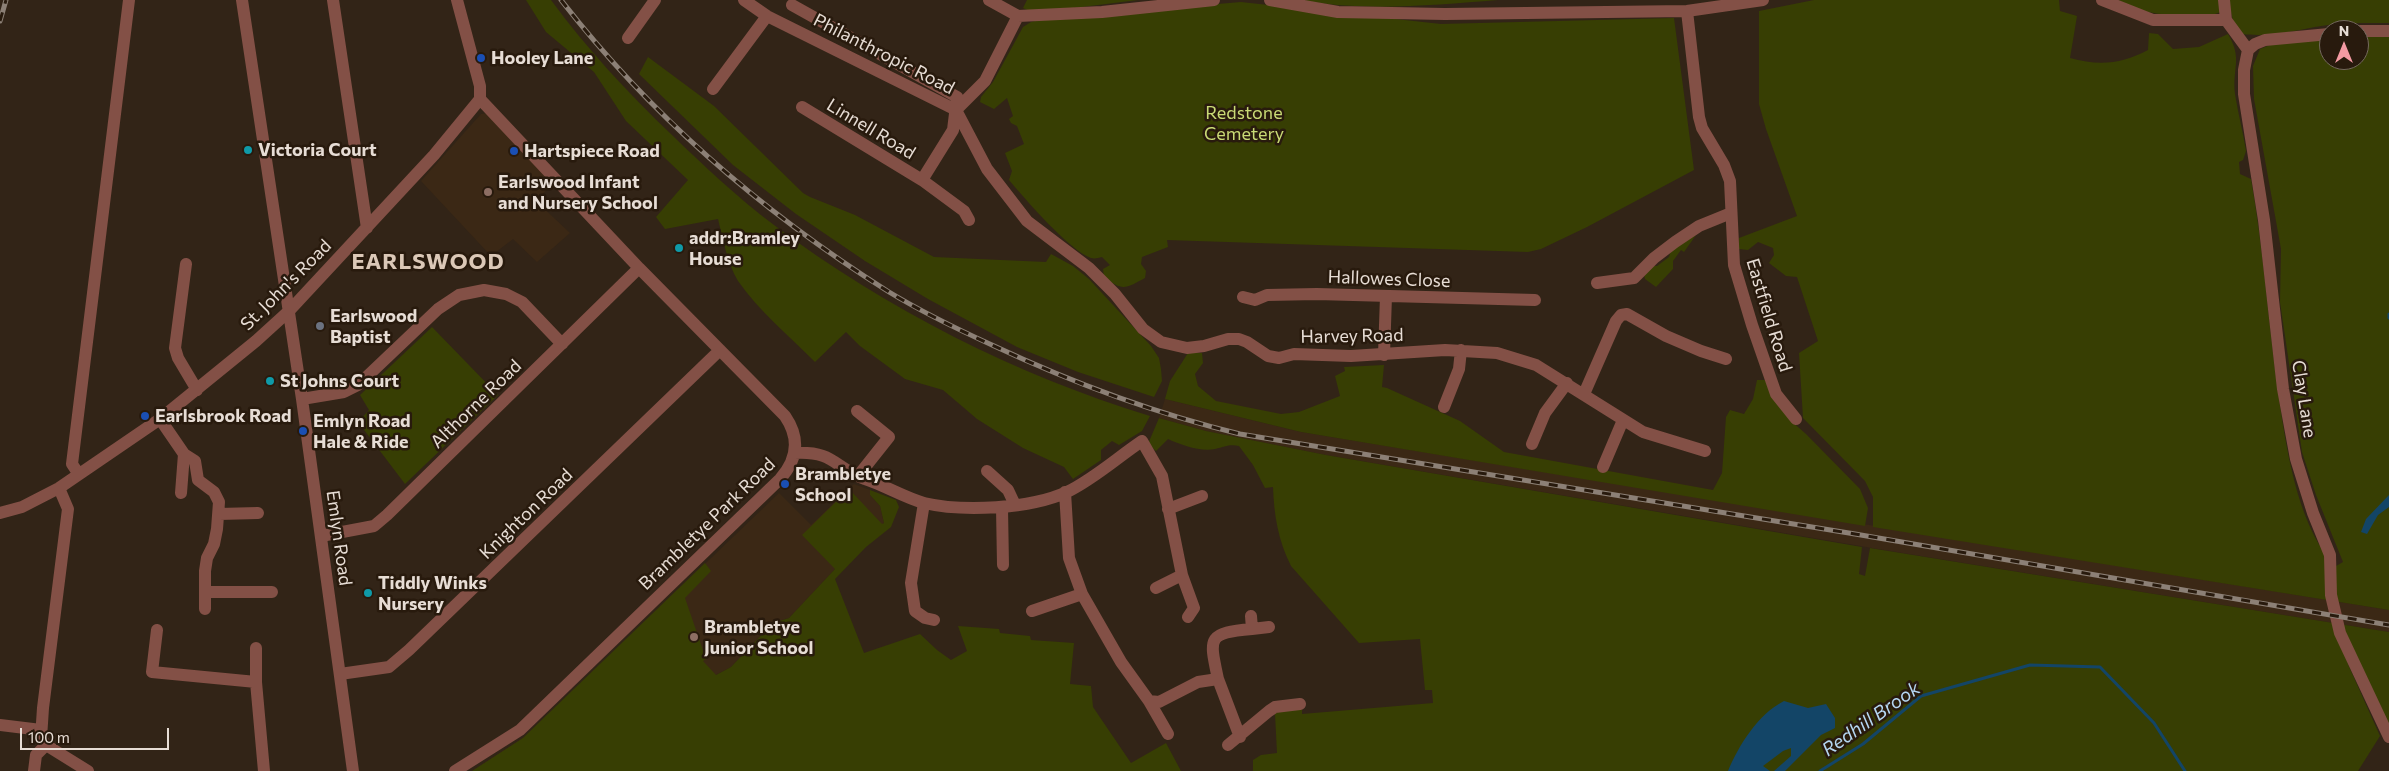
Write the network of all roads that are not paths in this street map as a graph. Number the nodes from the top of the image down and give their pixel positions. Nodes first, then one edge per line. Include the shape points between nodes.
1 (129, 0) edge
2 (242, 0) edge
3 (333, 0) edge
4 (458, 0) edge
5 (655, 0) edge
6 (744, 0) edge
7 (989, 0) edge
8 (1214, 0) edge
9 (1270, 0) edge
10 (1763, 0) edge
11 (2102, 0) edge
12 (2224, 0) edge
13 (792, 5) dead end
14 (1687, 11) junction
15 (767, 16) junction
16 (1018, 16) junction
17 (2226, 20) junction
18 (2369, 31) edge
19 (2389, 31) edge
20 (2319, 35) edge
21 (628, 38) dead end
22 (2248, 50) junction
23 (713, 89) dead end
24 (480, 99) junction
25 (802, 107) dead end
26 (956, 110) junction
27 (922, 180) junction
28 (1731, 213) junction
29 (969, 220) dead end
30 (367, 228) junction
31 (186, 264) dead end
32 (639, 268) junction
33 (1597, 283) dead end
34 (1386, 296) junction
35 (1243, 297) dead end
36 (1534, 300) dead end
37 (289, 311) junction
38 (1143, 329) joint
39 (562, 344) junction
40 (720, 350) junction
41 (1461, 350) junction
42 (1384, 355) junction
43 (1726, 359) dead end
44 (1567, 383) junction
45 (197, 390) junction
46 (1584, 394) junction
47 (302, 399) junction
48 (1444, 407) dead end
49 (856, 412) dead end
50 (1796, 418) dead end
51 (160, 419) junction
52 (1623, 420) junction
53 (1532, 444) dead end
54 (1705, 451) dead end
55 (795, 453) junction
56 (184, 454) junction
57 (1604, 467) dead end
58 (986, 471) dead end
59 (78, 473) junction
60 (858, 476) junction
61 (59, 488) junction
62 (1065, 492) junction
63 (181, 493) dead end
64 (1202, 496) dead end
65 (924, 503) junction
66 (1015, 505) junction
67 (1002, 508) junction
68 (1168, 509) junction
69 (0, 513) edge
70 (258, 513) dead end
71 (219, 514) junction
72 (321, 536) junction
73 (1003, 565) dead end
74 (1182, 575) junction
75 (1156, 588) dead end
76 (205, 592) junction
77 (272, 592) dead end
78 (1082, 594) junction
79 (205, 609) dead end
80 (1032, 611) dead end
81 (1188, 616) dead end
82 (934, 620) dead end
83 (1269, 627) dead end
84 (157, 630) dead end
85 (256, 648) dead end
86 (340, 674) junction
87 (1218, 679) junction
88 (256, 682) junction
89 (1149, 701) junction
90 (1300, 704) dead end
91 (0, 725) edge
92 (41, 730) junction
93 (1168, 734) dead end
94 (1240, 737) junction
95 (2389, 737) edge
96 (46, 744) junction
97 (1228, 745) dead end
98 (34, 771) edge
99 (88, 771) edge
100 (264, 771) edge
101 (353, 771) edge
102 (454, 771) edge

1 - 59 street via 72,464
2 - 37 street, Emlyn Road
3 - 30 street
4 - 24 street via 480,86
5 - 21 street
6 - 15 street, Philanthropic Road
7 - 16 street
8 - 16 street via 1102,12
9 - 14 street via 1338,12
10 - 14 street
11 - 17 street via 2154,20
12 - 17 street
13 - 26 street via 956,97
14 - 28 street, Eastfield Road via 1699,116 1730,181
15 - 23 street
15 - 26 street, Philanthropic Road
16 - 26 street, Philanthropic Road via 986,81
17 - 22 street
18 - 19 street
20 - 22 street via 2265,40
22 - 95 street, Clay Lane via 2244,70 2246,110 2264,220 2283,389 2296,459 2330,555 2331,595 2340,633
24 - 30 street, St. John's Road
24 - 32 street, Brambletye Park Road
25 - 27 street, Linnell Road
26 - 27 street, Linnell Road via 953,130
26 - 38 street, Philanthropic Road via 987,169 1027,221 1089,268
27 - 29 street, Linnell Road via 964,211
28 - 33 street via 1699,226 1675,242 1634,278
28 - 50 street, Eastfield Road via 1734,265 1752,325 1776,394
30 - 37 street, St. John's Road
31 - 45 street via 175,348
32 - 39 street, Althorne Road
32 - 40 street, Brambletye Park Road
34 - 35 street, Hallowes Close via 1267,295 1256,300
34 - 36 street, Hallowes Close
34 - 42 street
37 - 45 street, St. John's Road
37 - 47 street, Emlyn Road
38 - 42 street, Harvey Road via 1161,342 1187,348 1228,339 1246,342 1268,356 1279,358 1310,353
39 - 47 street via 522,302 506,294 484,290 460,294 438,309 358,385 344,392
39 - 72 street, Althorne Road via 374,526
40 - 55 street, Brambletye Park Road via 785,416 795,436
40 - 86 street, Knighton Road via 409,650 389,667
41 - 42 street, Harvey Road
41 - 44 street, Harvey Road via 1536,364
41 - 48 street via 1459,369
43 - 46 street via 1666,336 1627,314 1621,315
44 - 46 street, Harvey Road
44 - 53 street via 1545,413
45 - 51 street, St. John's Road
46 - 52 street, Harvey Road
47 - 72 street, Emlyn Road
49 - 60 street via 888,437
51 - 56 street
51 - 59 street, St. John's Road
52 - 54 street, Harvey Road via 1643,432
52 - 57 street
55 - 60 street via 824,455
55 - 102 street, Brambletye Park Road via 790,468 780,480 520,730
56 - 63 street
56 - 71 street via 195,462 198,480 214,492 219,502
58 - 66 street via 1008,490
59 - 61 street, St. John's Road
60 - 65 street
61 - 69 street, St. John's Road via 22,507
61 - 92 street via 68,509
62 - 66 street
62 - 68 street via 1142,440 1162,476
62 - 78 street via 1069,558
64 - 68 street
65 - 67 street
65 - 82 street via 911,583 915,611
66 - 67 street
67 - 73 street
68 - 74 street
70 - 71 street
71 - 76 street via 214,544 207,558
72 - 86 street, Emlyn Road
74 - 75 street
74 - 81 street via 1194,608
76 - 77 street
76 - 79 street
78 - 80 street
78 - 89 street via 1121,662
83 - 87 street via 1251,622 1218,635 1212,642
84 - 88 street via 152,672
85 - 88 street
86 - 101 street, Emlyn Road
87 - 89 street via 1198,682 1159,702
87 - 94 street
88 - 100 street
89 - 93 street
90 - 94 street via 1276,707
91 - 92 street
92 - 96 street via 41,738
94 - 97 street
96 - 98 street via 36,755
96 - 99 street

